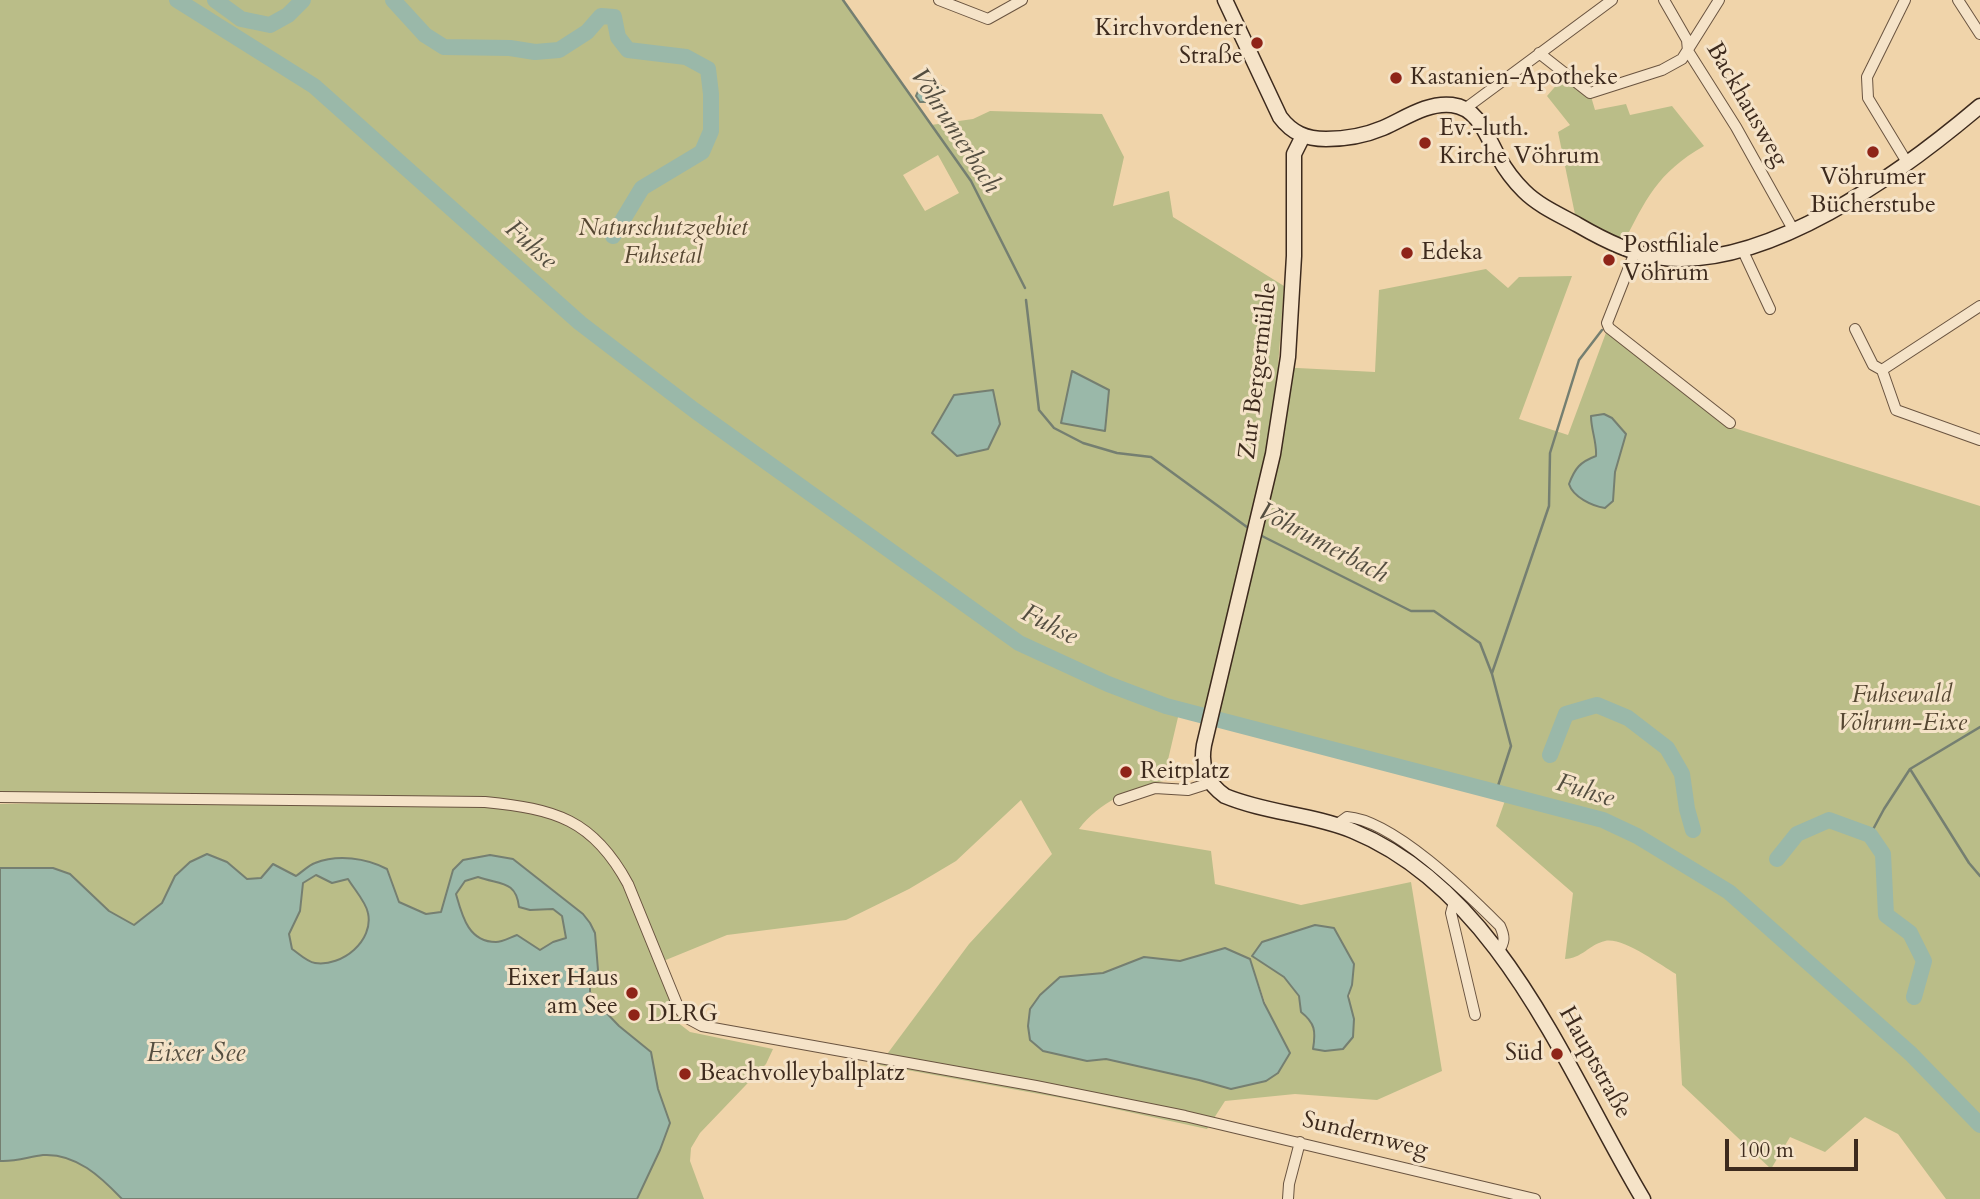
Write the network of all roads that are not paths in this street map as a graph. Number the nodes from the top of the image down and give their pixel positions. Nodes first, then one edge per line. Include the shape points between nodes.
1 (939, 0) edge
2 (1022, 0) edge
3 (1224, 0) edge
4 (1612, 0) edge
5 (1664, 0) edge
6 (1719, 0) edge
7 (1905, 0) edge
8 (1958, 0) edge
9 (1980, 34) edge
10 (1688, 51) junction
11 (1539, 53) junction
12 (1980, 106) edge
13 (1466, 108) junction
14 (1303, 136) junction
15 (1909, 164) junction
16 (1794, 231) junction
17 (1742, 249) junction
18 (1635, 252) junction
19 (1980, 306) edge
20 (1770, 309) dead end
21 (1855, 329) dead end
22 (1882, 370) junction
23 (1730, 423) dead end
24 (1980, 440) edge
25 (1210, 783) junction
26 (0, 797) edge
27 (1119, 800) dead end
28 (1336, 825) junction
29 (1454, 902) junction
30 (1498, 953) junction
31 (1475, 1014) dead end
32 (1300, 1142) junction
33 (1288, 1199) edge
34 (1535, 1199) edge
35 (1643, 1199) edge

1 - 2 street via 988,19
3 - 14 street via 1280,117
4 - 11 street
5 - 10 street, Backhausweg via 1687,40
6 - 10 street
7 - 15 street via 1866,87 1868,98
8 - 9 street
10 - 11 street via 1662,70 1590,93
10 - 16 street, Backhausweg
11 - 13 street
12 - 15 street
13 - 14 street via 1438,105 1358,136
13 - 18 street via 1526,193
14 - 25 street, Zur Bergermühle via 1294,154 1287,365 1273,454 1207,731 1202,760
15 - 16 street
16 - 17 street
17 - 18 street via 1675,259
17 - 20 street
18 - 23 street via 1607,323 1609,328
19 - 22 street
21 - 22 street via 1873,365
22 - 24 street via 1896,410
25 - 27 street via 1188,790 1154,788
25 - 28 street, Hauptstraße via 1233,800
26 - 32 street, Sundernweg via 473,802 551,812 591,836 618,866 679,1009 694,1023 1035,1086
28 - 29 street, Hauptstraße via 1386,847
28 - 30 street, Hauptstraße via 1348,817 1374,824 1440,870 1500,926 1504,943
29 - 30 street, Hauptstraße
29 - 31 street via 1451,913
30 - 35 street, Hauptstraße via 1548,1025
32 - 33 street
32 - 34 street, Sundernweg

